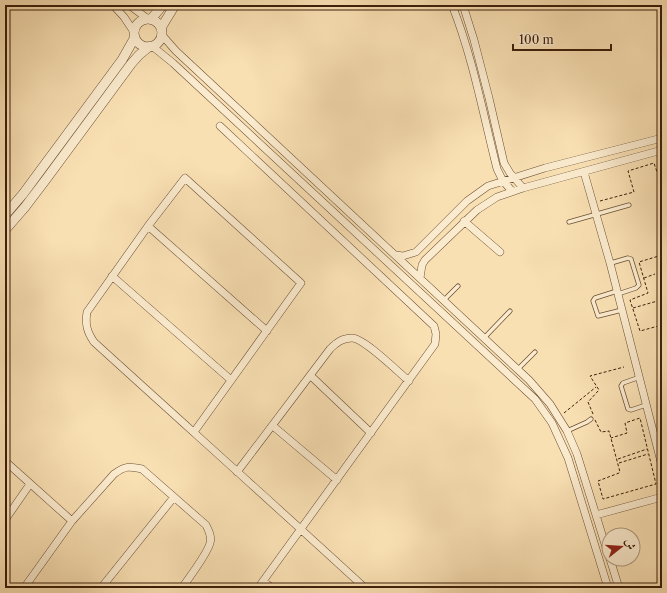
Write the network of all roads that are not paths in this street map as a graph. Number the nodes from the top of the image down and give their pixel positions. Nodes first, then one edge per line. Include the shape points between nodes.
1 (113, 5) edge
2 (129, 5) edge
3 (163, 5) edge
4 (175, 5) edge
5 (452, 5) edge
6 (463, 5) edge
7 (150, 19) junction
8 (161, 31) junction
9 (134, 35) junction
10 (151, 46) junction
11 (220, 126) dead end
12 (662, 138) edge
13 (662, 150) edge
14 (584, 172) junction
15 (514, 178) junction
16 (503, 181) junction
17 (523, 188) junction
18 (512, 191) junction
19 (629, 205) dead end
20 (596, 214) junction
21 (5, 216) edge
22 (464, 221) junction
23 (569, 222) dead end
24 (148, 226) junction
25 (5, 230) edge
26 (378, 239) junction
27 (370, 247) junction
28 (500, 252) dead end
29 (396, 255) junction
30 (610, 263) junction
31 (112, 276) junction
32 (420, 278) junction
33 (410, 283) junction
34 (458, 286) dead end
35 (433, 291) junction
36 (617, 293) junction
37 (400, 294) junction
38 (427, 298) junction
39 (444, 300) junction
40 (622, 310) junction
41 (510, 311) dead end
42 (267, 331) junction
43 (484, 338) junction
44 (535, 352) dead end
45 (518, 369) junction
46 (311, 376) junction
47 (640, 378) junction
48 (231, 380) junction
49 (409, 381) junction
50 (647, 405) junction
51 (591, 419) dead end
52 (272, 426) junction
53 (567, 430) junction
54 (194, 432) junction
55 (371, 433) junction
56 (661, 457) edge
57 (5, 460) edge
58 (662, 466) edge
59 (237, 472) junction
60 (337, 480) junction
61 (585, 481) junction
62 (576, 483) junction
63 (30, 484) junction
64 (174, 497) junction
65 (662, 497) edge
66 (596, 515) junction
67 (5, 520) edge
68 (72, 521) junction
69 (301, 529) junction
70 (601, 531) edge
71 (599, 559) joint
72 (612, 567) edge
73 (263, 580) junction
74 (24, 588) edge
75 (101, 588) edge
76 (182, 588) edge
77 (258, 588) edge
78 (272, 588) edge
79 (365, 588) edge
80 (608, 588) edge
81 (618, 588) edge

1 - 9 street via 124,17
2 - 7 street
3 - 7 street
4 - 8 street
5 - 16 street via 475,78 497,170
6 - 15 street via 482,69 504,163
7 - 8 street via 158,24
7 - 9 street via 140,21
8 - 10 street via 158,41
8 - 26 street via 176,51
9 - 10 street via 139,44
9 - 21 street via 122,60
10 - 25 street via 130,64 48,178
10 - 27 street via 173,63
11 - 37 street
12 - 15 street
13 - 14 street
14 - 17 street
14 - 20 street
15 - 16 street
15 - 17 street
16 - 18 street
16 - 29 street via 488,186 474,195 416,252 403,256
17 - 18 street
18 - 22 street via 490,201
19 - 20 lane
20 - 23 lane
20 - 30 street
22 - 28 street
22 - 32 street via 425,260
24 - 31 street
24 - 42 street
24 - 42 street via 185,178 301,283
26 - 27 street
26 - 29 street
27 - 33 street
29 - 32 street
30 - 36 street
30 - 36 lane via 631,259 639,285
31 - 48 street
31 - 54 street via 86,312 86,328 89,335
32 - 35 street
33 - 37 street
33 - 38 street
34 - 39 lane
35 - 38 street
35 - 39 street
36 - 40 street
36 - 40 lane via 595,298 593,301 598,316
37 - 49 street via 434,326 436,334 435,344
38 - 62 street via 535,399 552,423
39 - 43 street
40 - 47 street
41 - 43 lane
42 - 48 street
43 - 45 street
44 - 45 lane
45 - 53 street via 540,391
46 - 49 street via 337,342 353,338 363,341
46 - 52 street
46 - 55 street
47 - 50 street
47 - 50 lane via 621,386 628,409
48 - 54 street
49 - 55 street
50 - 56 street
51 - 53 lane
52 - 59 street
52 - 60 street
53 - 61 street
54 - 59 street
55 - 60 street
56 - 58 street
57 - 63 street
59 - 69 street
60 - 69 street
61 - 62 street
61 - 66 street
62 - 71 street
63 - 67 street
63 - 68 street
64 - 68 street via 142,469 132,466 122,468
64 - 75 street
64 - 76 street via 206,526 211,536 208,548
65 - 66 street
66 - 70 street
68 - 74 street
69 - 73 street
69 - 79 street
71 - 80 street
72 - 81 street
73 - 77 street
73 - 78 street

